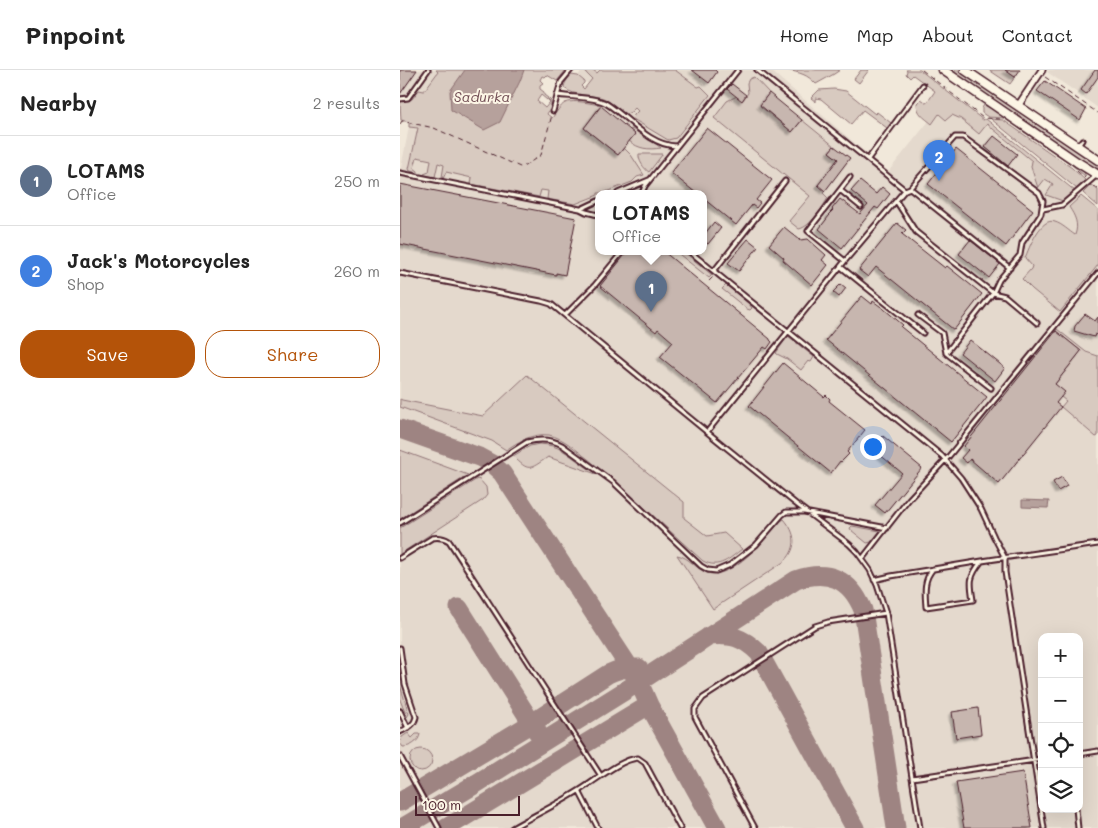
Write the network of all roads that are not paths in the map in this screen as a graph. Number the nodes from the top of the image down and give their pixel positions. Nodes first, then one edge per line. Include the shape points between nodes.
1 (428, 70) edge
2 (571, 70) edge
3 (738, 70) edge
4 (757, 70) edge
5 (943, 70) edge
6 (965, 70) edge
7 (1042, 73) edge
8 (924, 85) dead end
9 (557, 95) junction
10 (400, 99) edge
11 (1018, 106) junction
12 (553, 111) road end
13 (676, 146) junction
14 (868, 159) junction
15 (1098, 160) edge
16 (400, 174) edge
17 (1098, 175) edge
18 (850, 177) dead end
19 (650, 180) junction
20 (785, 181) dead end
21 (910, 188) junction
22 (625, 190) edge
23 (643, 190) edge
24 (840, 190) junction
25 (905, 190) junction
26 (896, 201) junction
27 (595, 202) edge
28 (861, 208) dead end
29 (580, 209) junction
30 (1043, 209) junction
31 (595, 214) edge
32 (620, 255) edge
33 (694, 255) edge
34 (845, 261) junction
35 (840, 266) junction
36 (1010, 268) junction
37 (714, 272) junction
38 (400, 273) edge
39 (1098, 273) edge
40 (993, 293) junction
41 (565, 315) junction
42 (918, 315) dead end
43 (1037, 323) dead end
44 (788, 331) junction
45 (923, 333) dead end
46 (946, 353) junction
47 (991, 388) dead end
48 (707, 432) junction
49 (946, 460) junction
50 (808, 513) junction
51 (400, 524) edge
52 (887, 528) junction
53 (1098, 544) edge
54 (400, 558) edge
55 (1005, 558) junction
56 (862, 559) junction
57 (982, 561) junction
58 (934, 569) junction
59 (874, 580) junction
60 (886, 613) junction
61 (400, 648) edge
62 (400, 711) edge
63 (408, 728) junction
64 (400, 732) edge
65 (1098, 751) edge
66 (1083, 753) edge
67 (400, 757) edge
68 (1038, 760) edge
69 (1033, 761) junction
70 (601, 776) junction
71 (912, 778) junction
72 (579, 791) junction
73 (1076, 813) edge
74 (439, 828) edge
75 (512, 828) edge
76 (598, 828) edge
77 (680, 828) edge
78 (755, 828) edge
79 (920, 828) edge
80 (1044, 828) edge
81 (1078, 828) edge

1 - 10 lane via 408,98
2 - 9 lane via 561,82
3 - 13 lane
4 - 14 lane
5 - 17 street
6 - 11 street
7 - 11 street
8 - 14 lane
9 - 12 lane
9 - 13 lane via 600,100 660,143
11 - 15 street via 1080,143
13 - 19 lane
14 - 25 lane
16 - 29 lane
17 - 30 lane via 1062,206
18 - 24 lane
19 - 22 lane
19 - 23 lane
20 - 37 lane
21 - 25 lane
21 - 30 lane via 948,143 955,137 963,137 1039,193
21 - 36 lane
24 - 28 lane
24 - 34 lane via 808,231
25 - 26 lane
26 - 34 lane
26 - 40 lane via 916,232
27 - 29 lane
29 - 31 lane
30 - 36 lane
32 - 41 lane
33 - 37 lane
34 - 35 lane
35 - 44 lane
35 - 45 lane
36 - 40 lane
37 - 44 lane
38 - 41 lane via 541,301
39 - 49 lane
40 - 43 lane via 1004,296
40 - 46 lane
41 - 48 lane
42 - 46 lane via 942,333
44 - 48 lane
44 - 49 lane
46 - 47 lane
48 - 50 lane
49 - 52 lane
49 - 55 lane via 982,510
50 - 51 lane via 786,512 756,545 730,566 708,570 605,475 557,442 544,440 527,442
50 - 52 lane
50 - 56 lane via 849,544
52 - 56 lane
53 - 55 lane
54 - 70 lane via 432,538 448,541
55 - 57 lane
55 - 69 lane
56 - 59 lane
57 - 58 lane
57 - 58 lane via 972,573 973,600 926,607 925,582
58 - 59 lane
59 - 60 lane
60 - 71 lane
60 - 78 lane via 815,626 703,698 695,709 695,717
61 - 63 lane via 405,684 416,717
62 - 63 lane
63 - 64 lane
65 - 66 lane
67 - 74 lane
68 - 69 lane
69 - 71 lane
69 - 80 lane
70 - 72 lane
70 - 77 lane via 628,760 641,759
71 - 79 lane
72 - 75 lane
72 - 76 lane
73 - 81 lane

